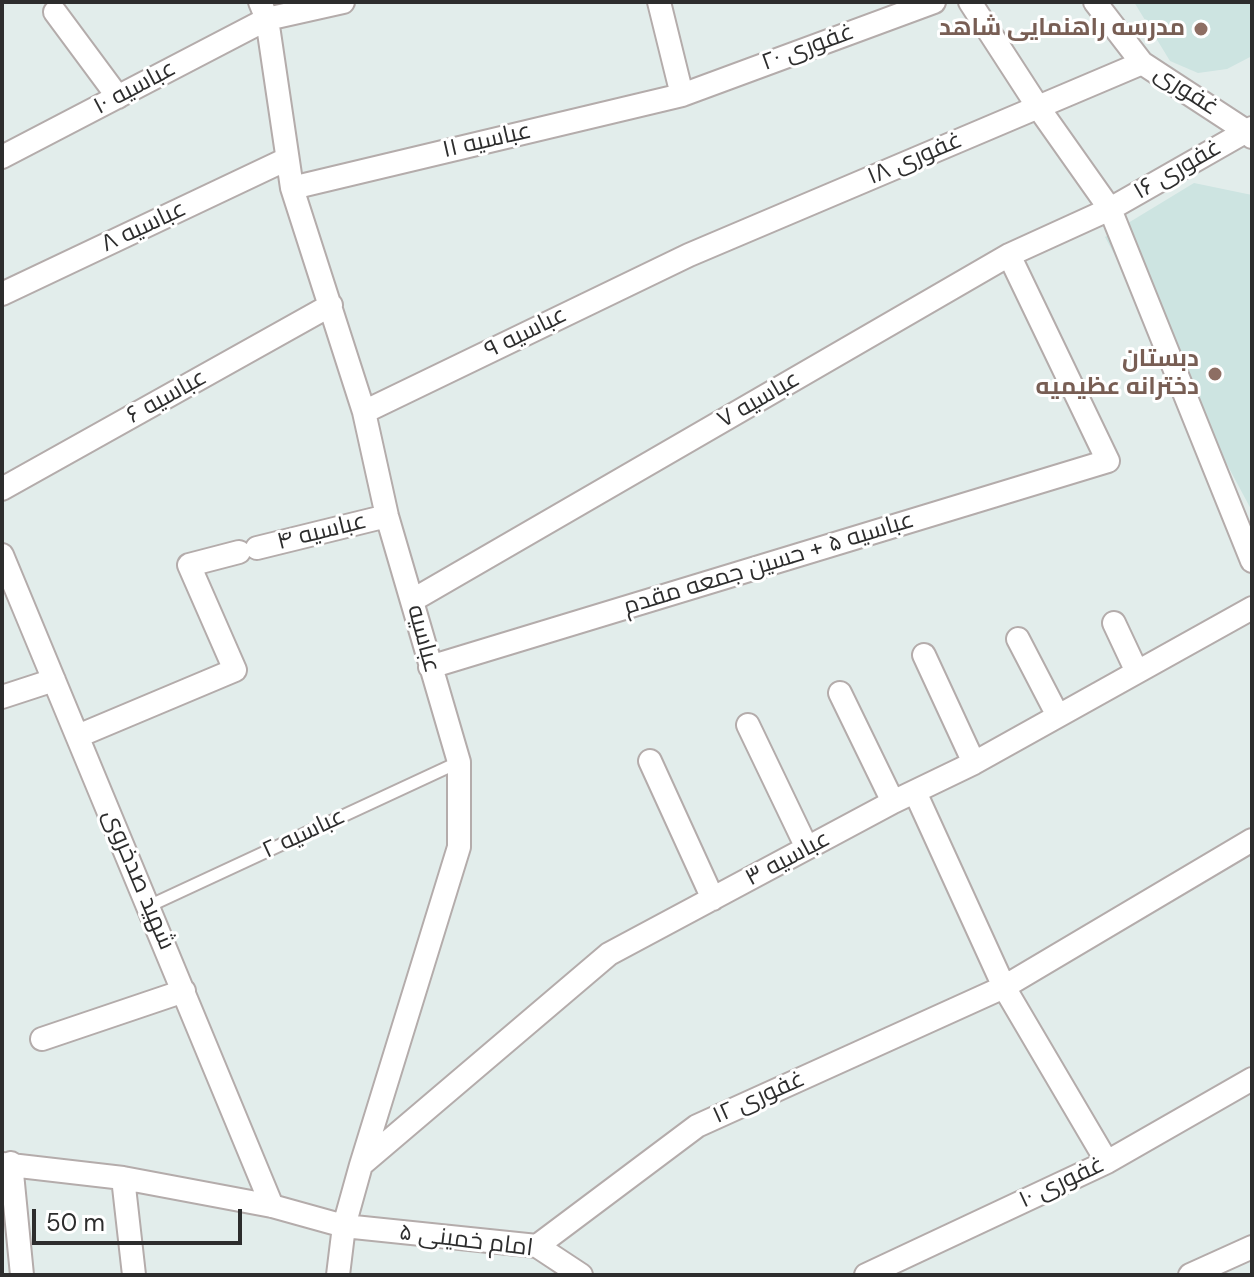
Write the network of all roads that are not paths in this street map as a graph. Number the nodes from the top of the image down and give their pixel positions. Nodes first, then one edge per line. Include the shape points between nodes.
1 (343, 2) edge
2 (659, 2) edge
3 (934, 2) edge
4 (970, 2) edge
5 (1095, 2) edge
6 (269, 8) edge
7 (55, 12) dead end
8 (1142, 63) junction
9 (682, 95) junction
10 (118, 97) junction
11 (1038, 107) junction
12 (1250, 132) edge
13 (2, 157) edge
14 (287, 159) junction
15 (292, 188) junction
16 (1110, 209) junction
17 (689, 255) joint
18 (1009, 255) junction
19 (2, 294) edge
20 (331, 305) junction
21 (364, 412) junction
22 (2, 489) edge
23 (387, 516) junction
24 (2, 555) edge
25 (1252, 561) edge
26 (413, 600) junction
27 (1252, 608) edge
28 (1114, 623) dead end
29 (1018, 639) dead end
30 (924, 655) dead end
31 (430, 667) junction
32 (1137, 672) junction
33 (54, 680) junction
34 (840, 693) dead end
35 (2, 697) edge
36 (1058, 716) junction
37 (748, 725) dead end
38 (78, 736) junction
39 (650, 761) dead end
40 (459, 762) junction
41 (974, 763) junction
42 (915, 792) junction
43 (893, 802) junction
44 (1252, 840) edge
45 (807, 848) junction
46 (713, 899) junction
47 (149, 906) junction
48 (1004, 987) junction
49 (184, 991) junction
50 (42, 1039) dead end
51 (1252, 1079) edge
52 (1107, 1162) junction
53 (6, 1164) edge
54 (361, 1165) junction
55 (123, 1178) junction
56 (272, 1206) junction
57 (344, 1226) junction
58 (537, 1246) junction
59 (1252, 1247) edge
60 (22, 1275) edge
61 (134, 1275) edge
62 (338, 1275) edge
63 (581, 1275) edge
64 (866, 1275) edge
65 (1190, 1275) edge

1 - 6 street, عباسیه ۱۰
2 - 9 street
3 - 9 street, غفوری ۲۰
4 - 11 street
5 - 8 street, غفوری
6 - 10 street, عباسیه ۱۰
6 - 14 street, عباسیه
7 - 10 street
8 - 11 street, غفوری ۱۸
8 - 12 street, غفوری
9 - 15 street, عباسیه ۱۱
10 - 13 street, عباسیه ۱۰
11 - 16 street
11 - 17 street, غفوری ۱۸
12 - 16 street, غفوری ۱۶
14 - 15 street, عباسیه
14 - 19 street, عباسیه ۸
15 - 20 street, عباسیه
16 - 18 street, عباسیه ۷
16 - 25 street
17 - 21 street, عباسیه ۹
18 - 26 street, عباسیه ۷
18 - 31 street, عباسیه ۵ + حسین جمعه مقدم via 1108,461
20 - 21 street, عباسیه
20 - 22 street, عباسیه ۶
21 - 23 street, عباسیه
23 - 26 street, عباسیه
23 - 38 street, عباسیه ۴ via 189,565 235,670
24 - 33 street, شهید صدخروی
26 - 31 street, عباسیه
27 - 32 street, عباسیه ۳
28 - 32 street
29 - 36 street
30 - 41 street
31 - 40 street, عباسیه
32 - 36 street, عباسیه ۳
33 - 35 street
33 - 38 street, شهید صدخروی
34 - 43 street
36 - 41 street, عباسیه ۳
37 - 45 street
38 - 47 street, شهید صدخروی
39 - 46 street
40 - 47 lane, عباسیه ۲
40 - 54 street, عباسیه via 459,847
41 - 42 street, عباسیه ۳
42 - 43 street, عباسیه ۳
42 - 48 street
43 - 45 street, عباسیه ۳
44 - 48 street, غفوری ۱۲
45 - 46 street, عباسیه ۳
46 - 54 street, عباسیه ۳ via 609,954
47 - 49 street, شهید صدخروی
48 - 52 street
48 - 58 street, غفوری ۱۲ via 697,1126
49 - 50 street
49 - 56 street, شهید صدخروی
51 - 52 street, غفوری ۱۰
52 - 64 street, غفوری ۱۰
53 - 55 street, امام خمینی ۵
53 - 60 street
54 - 57 street, عباسیه
55 - 56 street, امام خمینی ۵
55 - 61 street
56 - 57 street, امام خمینی ۵
57 - 58 street, امام خمینی ۵
57 - 62 street, عباسیه
58 - 63 street, امام خمینی ۵
59 - 65 street

